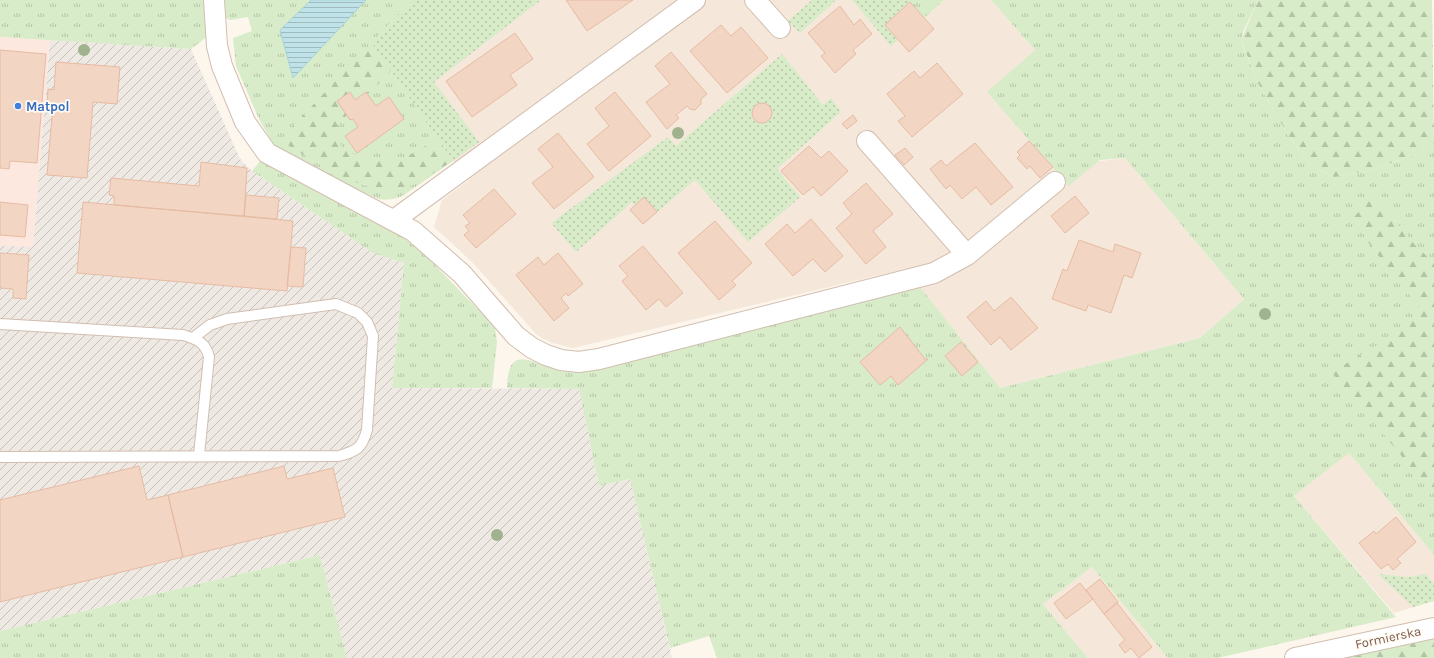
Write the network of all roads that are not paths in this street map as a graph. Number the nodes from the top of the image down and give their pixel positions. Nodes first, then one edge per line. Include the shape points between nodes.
1 (214, 0) edge
2 (695, 0) edge
3 (755, 0) edge
4 (780, 28) dead end
5 (867, 141) dead end
6 (1055, 182) dead end
7 (394, 220) junction
8 (967, 255) junction
9 (0, 324) edge
10 (193, 338) junction
11 (200, 455) junction
12 (0, 457) edge
13 (1434, 628) edge
14 (1295, 658) edge

1 - 7 street via 222,66 245,122 261,146 267,153
2 - 7 street
3 - 4 street
5 - 8 street
6 - 8 street
7 - 8 street via 413,231 462,274 516,336 546,355 579,362 934,274
9 - 10 lane via 184,335
10 - 11 lane via 202,343 209,357
10 - 11 lane via 210,325 227,319 336,304 358,313 367,322 372,336 367,430 364,442 358,449 339,456
11 - 12 lane
13 - 14 street, Formierska

